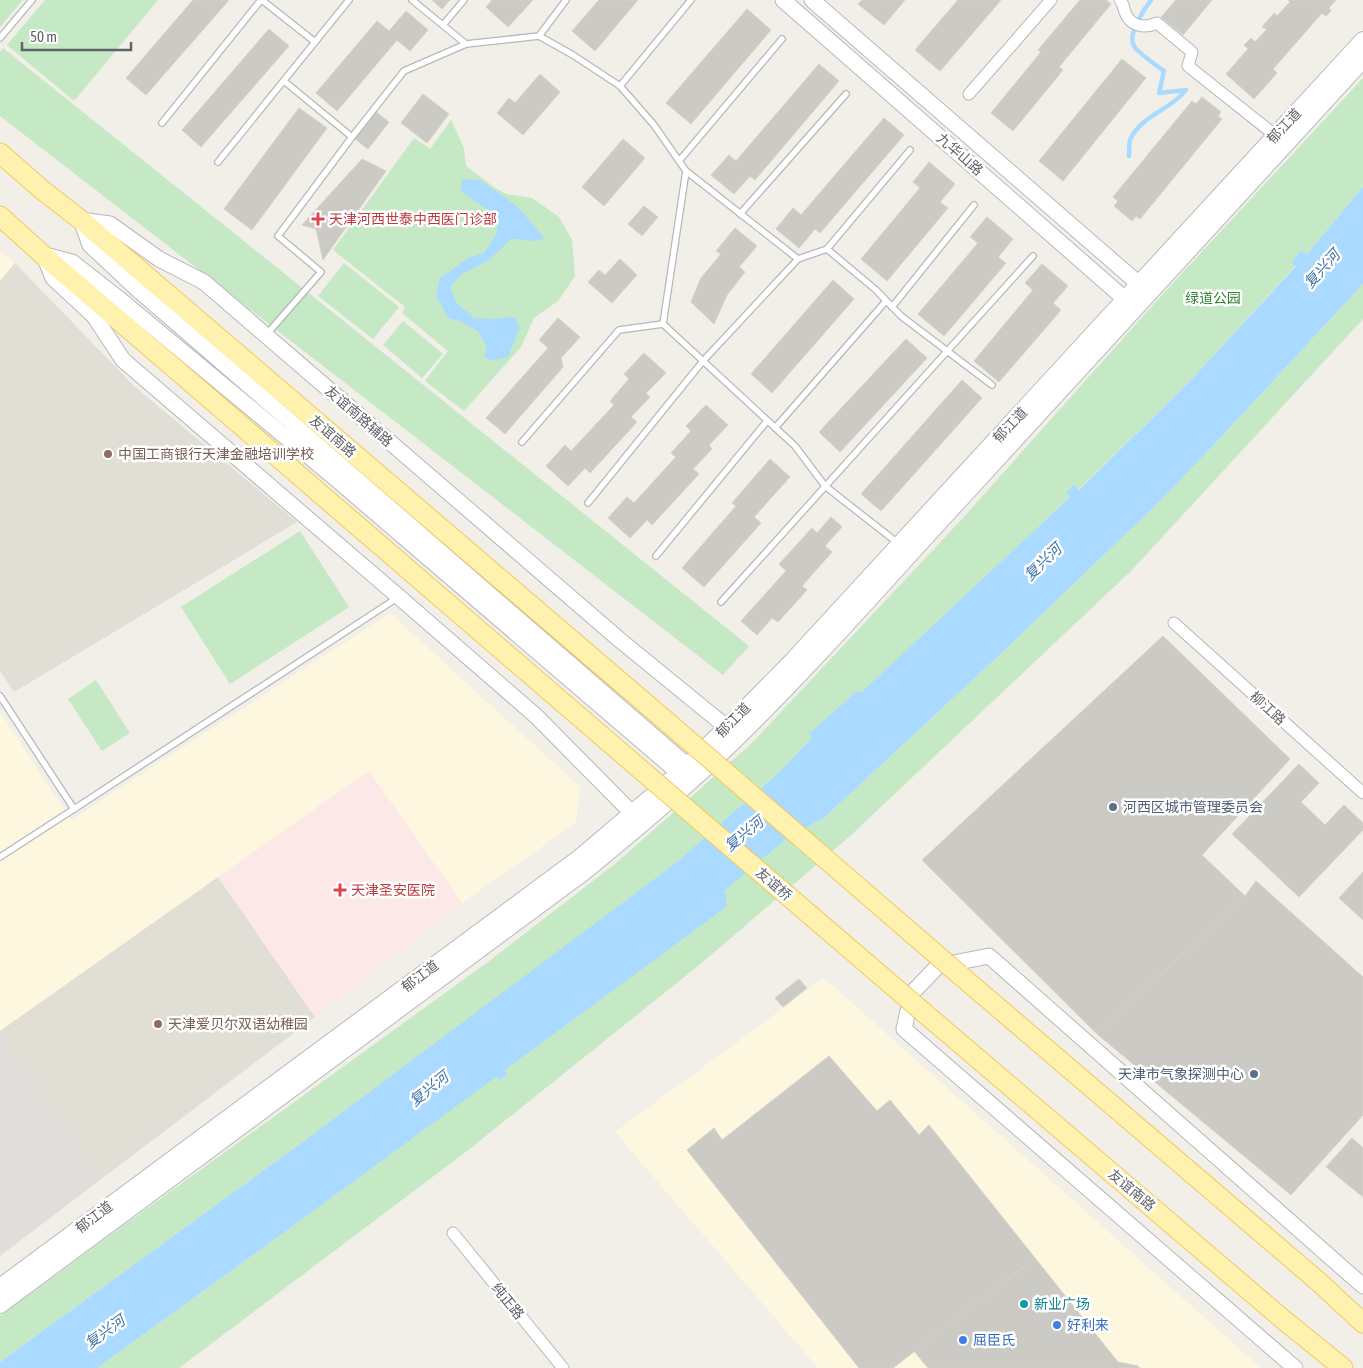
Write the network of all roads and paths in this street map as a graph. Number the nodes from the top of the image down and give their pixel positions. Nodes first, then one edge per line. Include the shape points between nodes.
1 (32, 0) edge
2 (262, 0) edge
3 (349, 0) edge
4 (412, 0) edge
5 (464, 0) edge
6 (566, 0) edge
7 (691, 0) edge
8 (783, 0) edge
9 (812, 0) edge
10 (1051, 0) edge
11 (1120, 0) edge
12 (443, 25) junction
13 (539, 36) junction
14 (0, 38) edge
15 (782, 39) dead end
16 (1363, 40) edge
17 (315, 42) junction
18 (466, 44) junction
19 (1363, 60) edge
20 (284, 81) junction
21 (620, 86) junction
22 (846, 94) dead end
23 (969, 94) dead end
24 (162, 123) dead end
25 (352, 137) junction
26 (1280, 140) junction
27 (910, 150) dead end
28 (0, 153) edge
29 (678, 161) junction
30 (218, 162) dead end
31 (686, 171) junction
32 (974, 205) dead end
33 (740, 214) junction
34 (0, 216) edge
35 (81, 220) junction
36 (827, 249) junction
37 (43, 255) junction
38 (1033, 256) dead end
39 (798, 259) junction
40 (1144, 289) junction
41 (886, 301) junction
42 (1131, 304) junction
43 (892, 307) junction
44 (663, 324) junction
45 (265, 335) junction
46 (948, 351) junction
47 (703, 361) junction
48 (992, 386) dead end
49 (767, 421) junction
50 (775, 428) junction
51 (522, 442) dead end
52 (825, 486) junction
53 (588, 502) dead end
54 (899, 544) junction
55 (656, 556) dead end
56 (399, 597) junction
57 (721, 602) dead end
58 (1174, 623) dead end
59 (0, 696) edge
60 (732, 732) junction
61 (688, 773) junction
62 (1363, 793) edge
63 (74, 809) junction
64 (638, 818) junction
65 (0, 857) edge
66 (922, 1010) joint
67 (453, 1233) dead end
68 (1363, 1286) edge
69 (0, 1287) edge
70 (0, 1305) edge
71 (1363, 1323) edge
72 (563, 1368) edge
73 (1295, 1368) edge
74 (1343, 1368) edge

1 - 14 lane
2 - 17 lane
2 - 24 lane
3 - 17 lane
4 - 12 lane
5 - 12 lane
6 - 13 lane
7 - 21 lane
8 - 42 street, 九华山路
9 - 40 street, 九华山路
10 - 23 street
11 - 26 street via 1129,20 1146,27 1156,22 1192,52 1188,66
12 - 18 lane
13 - 18 lane
13 - 21 lane
15 - 29 lane
16 - 26 main road, 郁江道
17 - 20 lane
18 - 25 lane via 404,71
19 - 26 main road, 郁江道
20 - 25 lane
20 - 30 lane
21 - 29 lane via 654,125
22 - 33 lane
25 - 45 lane via 278,236 321,272
26 - 40 main road, 郁江道
27 - 36 lane
28 - 35 main road, 友谊南路
29 - 31 lane
31 - 33 lane
31 - 44 lane
32 - 43 lane
33 - 39 lane
34 - 37 main road
35 - 45 street, 友谊南路辅路 via 110,224 159,259 204,282
35 - 61 street via 90,245 136,288
35 - 71 main road, 友谊南路, bridge
36 - 39 lane
36 - 41 lane
37 - 56 street via 53,278 94,316 123,360
37 - 61 street via 72,262 122,302
37 - 66 main road, 友谊桥, bridge
38 - 46 lane
39 - 47 lane
40 - 42 main road, 郁江道
41 - 43 lane
41 - 50 lane
42 - 54 main road, 郁江道
42 - 60 main road, 郁江道 via 814,659
43 - 46 lane
44 - 47 lane
44 - 51 lane via 619,330
45 - 60 street, 友谊南路辅路 via 621,641
46 - 48 lane
46 - 52 lane
47 - 49 lane
47 - 53 lane
49 - 50 lane
49 - 55 lane
50 - 52 lane via 795,446
52 - 54 lane
52 - 57 lane
54 - 60 main road, 郁江道
56 - 63 lane
56 - 64 street via 536,716
58 - 62 street, 柳江路
59 - 63 lane
60 - 61 main road, 郁江道
61 - 64 main road, 郁江道
63 - 65 lane
64 - 69 main road, 郁江道 via 579,858
64 - 70 main road, 郁江道 via 584,872
66 - 74 main road, 友谊南路
67 - 72 street, 纯正路
68 - 73 street via 989,956 938,966 912,993 904,1028

